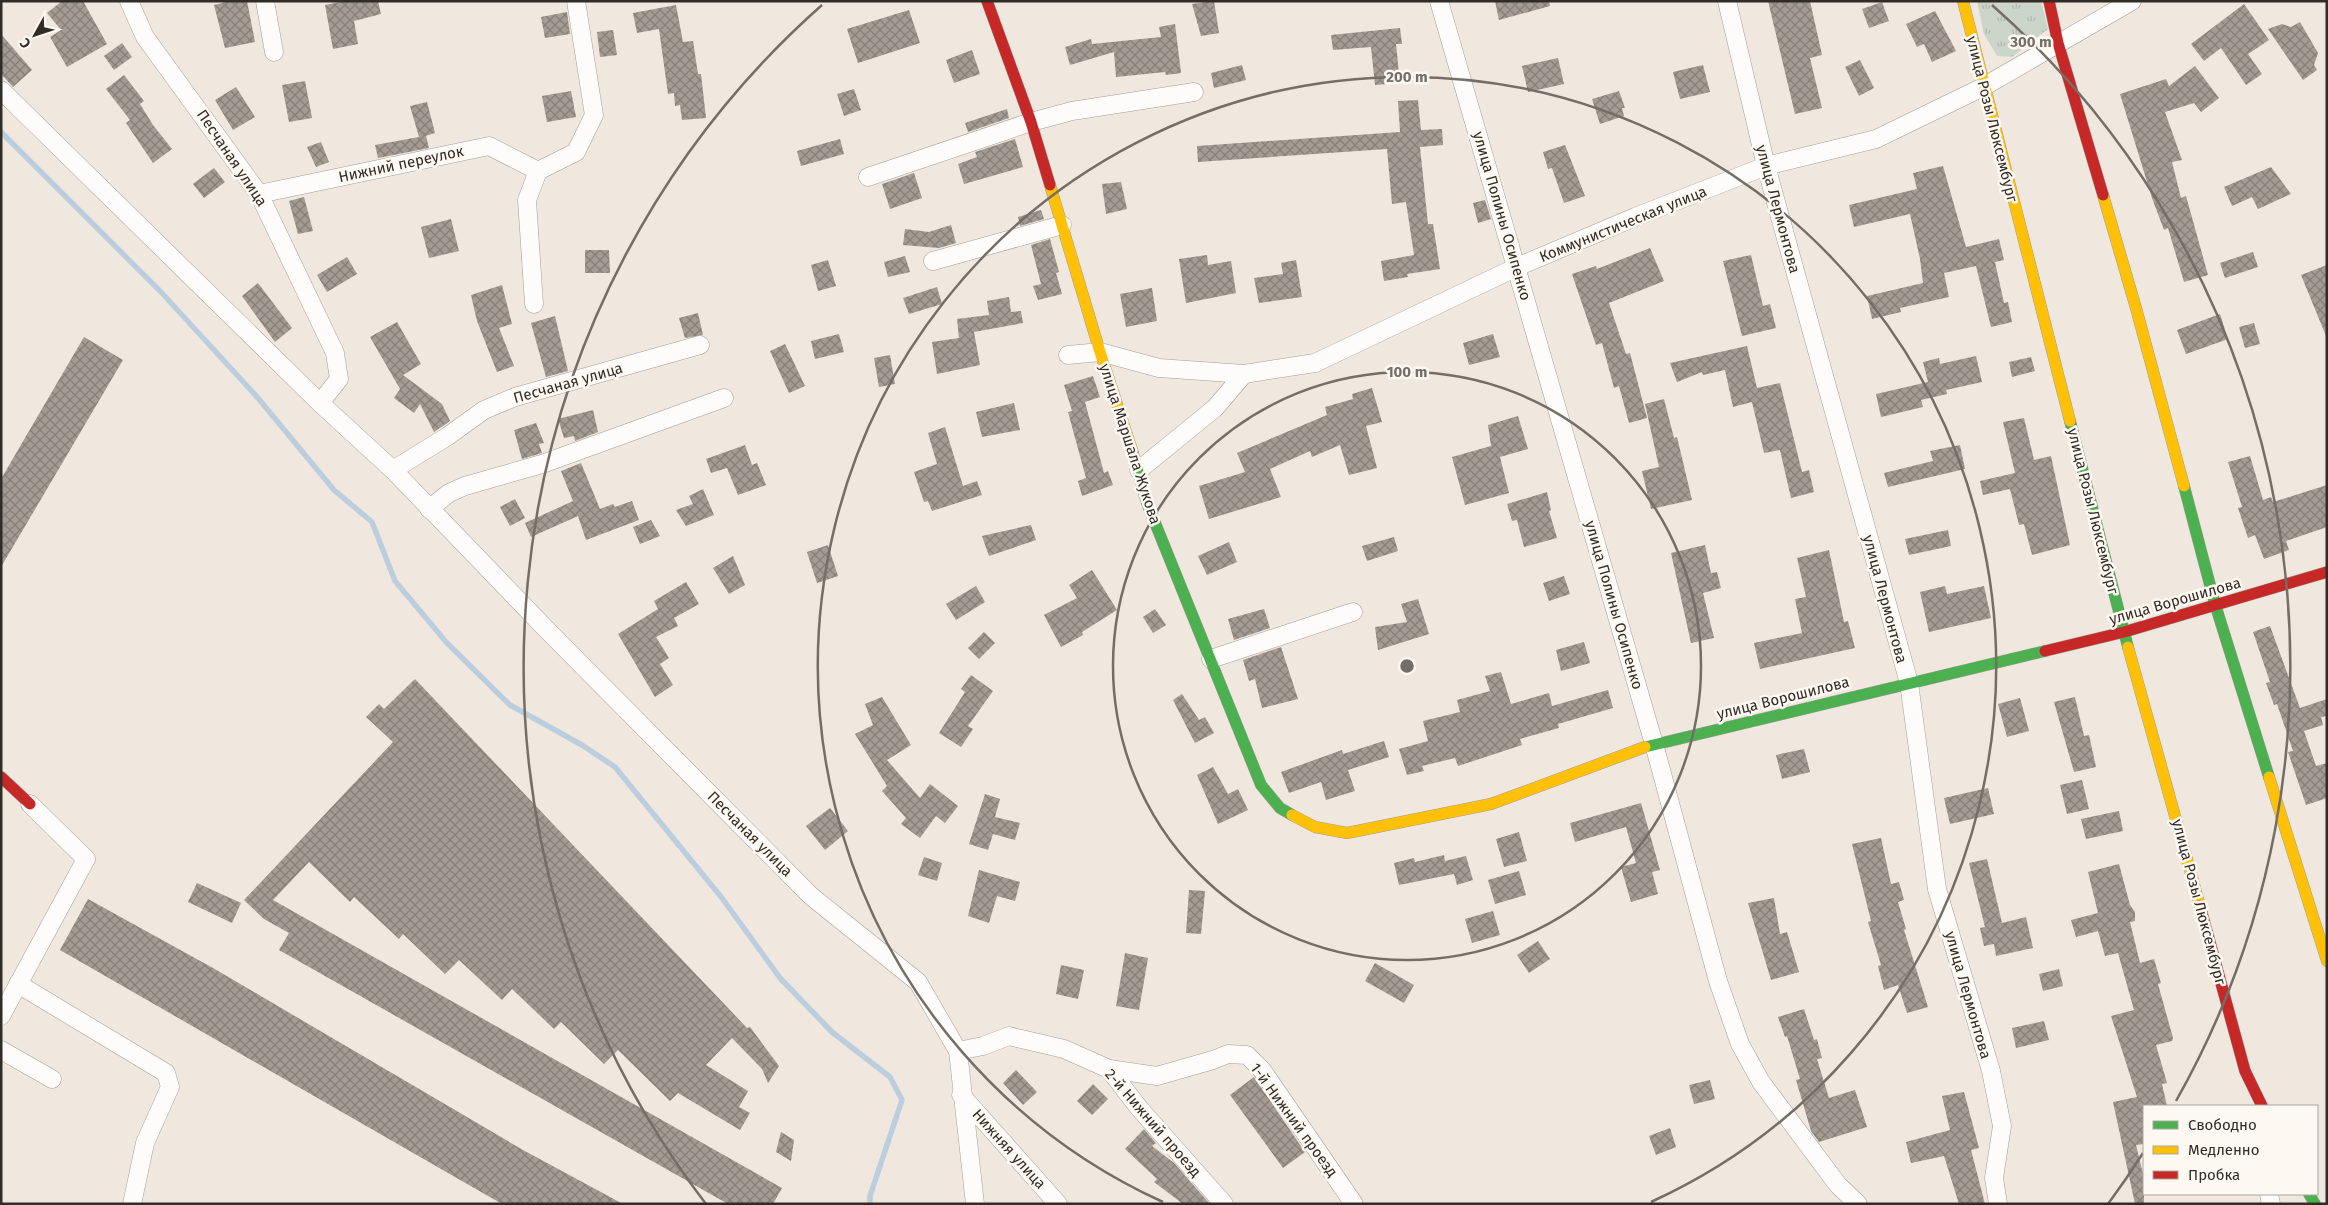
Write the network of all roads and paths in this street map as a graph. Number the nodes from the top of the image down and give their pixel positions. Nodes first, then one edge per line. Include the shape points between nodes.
1 (129, 1) edge
2 (265, 1) edge
3 (576, 1) edge
4 (987, 1) edge
5 (1439, 1) edge
6 (1727, 1) edge
7 (1963, 1) edge
8 (2048, 1) edge
9 (2132, 1) edge
10 (2058, 43) junction
11 (274, 52) dead end
12 (1983, 87) junction
13 (1, 90) edge
14 (1194, 92) dead end
15 (1031, 122) junction
16 (1766, 166) junction
17 (538, 171) junction
18 (868, 177) dead end
19 (259, 194) junction
20 (1062, 225) junction
21 (933, 261) dead end
22 (1517, 267) junction
23 (534, 304) dead end
24 (700, 345) dead end
25 (1100, 352) junction
26 (1068, 355) dead end
27 (1244, 374) junction
28 (724, 398) dead end
29 (320, 404) junction
30 (393, 470) junction
31 (1139, 470) junction
32 (429, 509) junction
33 (2327, 572) edge
34 (2215, 604) junction
35 (1353, 612) dead end
36 (2124, 632) junction
37 (1211, 660) junction
38 (1908, 683) junction
39 (1654, 744) junction
40 (1, 777) edge
41 (1261, 785) joint
42 (30, 804) joint
43 (2327, 961) edge
44 (18, 984) junction
45 (1, 1016) edge
46 (2231, 1018) junction
47 (1, 1050) edge
48 (958, 1051) junction
49 (1108, 1069) junction
50 (52, 1078) dead end
51 (961, 1095) junction
52 (2250, 1105) edge
53 (2262, 1105) edge
54 (132, 1204) edge
55 (975, 1204) edge
56 (1058, 1204) edge
57 (1224, 1204) edge
58 (1354, 1204) edge
59 (1858, 1204) edge
60 (1998, 1204) edge

1 - 19 street, Песчаная улица via 145,37
2 - 11 street
3 - 17 street via 594,115 576,152
4 - 15 main road, улица Маршала Жукова
5 - 22 street, улица Полины Осипенко
6 - 16 street, улица Лермонтова
7 - 12 main road, улица Розы Люксембург
8 - 10 main road
9 - 10 street, Коммунистическая улица
10 - 12 street, Коммунистическая улица
10 - 34 main road via 2136,308
12 - 16 street, Коммунистическая улица via 1876,139
12 - 36 main road, улица Розы Люксембург
13 - 29 street, Песчаная улица
14 - 15 street via 1072,111
15 - 18 street
15 - 20 main road, улица Маршала Жукова
16 - 22 street, Коммунистическая улица
16 - 38 street, улица Лермонтова
17 - 19 street, Нижний переулок via 489,146
17 - 23 street via 527,200
19 - 29 street, Песчаная улица via 335,353 339,379
20 - 21 street
20 - 25 main road, улица Маршала Жукова
22 - 27 street, Коммунистическая улица via 1315,363
22 - 39 street, улица Полины Осипенко
24 - 30 street, Песчаная улица via 515,397 484,410
25 - 26 street, Коммунистическая улица
25 - 27 street, Коммунистическая улица via 1159,368
25 - 31 main road, улица Маршала Жукова
27 - 31 street via 1216,408
28 - 32 street via 542,464 465,486 449,493
29 - 30 street, Песчаная улица
30 - 32 street, Песчаная улица
31 - 37 main road, улица Маршала Жукова via 1147,502
32 - 48 street, Песчаная улица via 811,896 918,982
33 - 34 main road, улица Ворошилова
34 - 36 main road, улица Ворошилова
34 - 43 main road
35 - 37 street
36 - 38 main road, улица Ворошилова
36 - 46 main road, улица Розы Люксембург
37 - 41 main road, улица Маршала Жукова
38 - 39 main road, улица Ворошилова
38 - 60 street, улица Лермонтова via 1937,889 1991,1072 2002,1126 1994,1178
39 - 41 main road, улица Ворошилова via 1491,804 1347,833 1315,827 1280,808
39 - 59 street, улица Полины Осипенко via 1718,981 1740,1044 1761,1082 1838,1185
40 - 42 main road
42 - 44 street via 86,859
44 - 45 street
44 - 54 street via 166,1073 170,1087 145,1144
46 - 52 street, улица Розы Люксембург
46 - 53 main road, улица Розы Люксембург via 2245,1071
47 - 50 street
48 - 49 street, 2-й Нижний проезд via 1009,1036 1064,1049
48 - 51 street, Песчаная улица
49 - 57 street, 2-й Нижний проезд
49 - 58 street, 1-й Нижний проезд via 1157,1076 1228,1054 1247,1055 1262,1070
51 - 55 street, Песчаная улица
51 - 56 street, Нижняя улица

